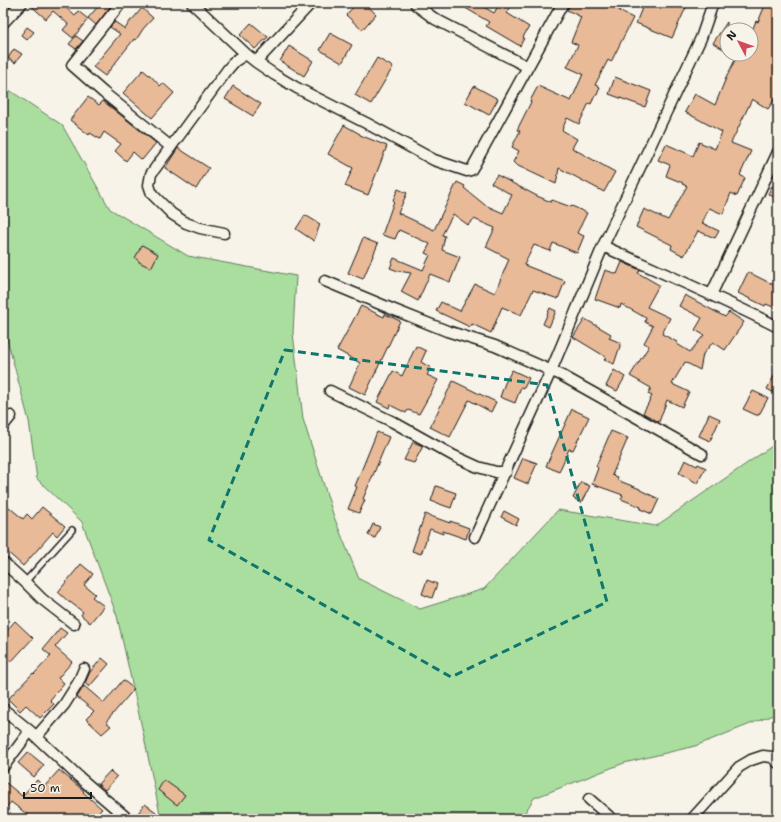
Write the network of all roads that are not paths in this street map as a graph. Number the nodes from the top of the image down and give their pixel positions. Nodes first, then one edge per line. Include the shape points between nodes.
1 (22, 3) edge
2 (122, 3) edge
3 (192, 3) edge
4 (311, 3) edge
5 (416, 3) edge
6 (563, 3) edge
7 (713, 3) edge
8 (3, 23) edge
9 (246, 54) junction
10 (256, 62) junction
11 (528, 67) junction
12 (171, 147) junction
13 (778, 152) edge
14 (224, 233) dead end
15 (603, 246) junction
16 (325, 281) dead end
17 (711, 295) junction
18 (778, 327) edge
19 (551, 371) junction
20 (330, 391) dead end
21 (11, 416) dead end
22 (3, 426) edge
23 (702, 454) dead end
24 (506, 472) junction
25 (72, 530) dead end
26 (475, 537) dead end
27 (3, 562) edge
28 (26, 582) junction
29 (74, 624) dead end
30 (84, 669) dead end
31 (3, 709) edge
32 (33, 734) junction
33 (778, 762) edge
34 (3, 767) edge
35 (589, 799) dead end
36 (128, 819) edge
37 (612, 819) edge
38 (692, 819) edge

1 - 8 street
2 - 12 street via 72,65
3 - 9 street
4 - 10 street
5 - 11 street via 435,19
6 - 11 street
7 - 15 street via 701,38
9 - 10 street
9 - 12 street via 228,69
10 - 11 street via 297,88 434,160 467,171 471,170
12 - 14 street via 151,174 149,185 152,194 172,214 186,223
13 - 17 street
15 - 17 street
15 - 19 street
16 - 19 street via 447,331 495,346
17 - 18 street
19 - 23 street
19 - 24 street
20 - 24 street via 454,456 478,467
21 - 22 street
24 - 26 street
25 - 28 lane
27 - 28 street
28 - 29 street via 42,599
30 - 32 street via 64,705
31 - 32 street
32 - 34 street
32 - 36 street
33 - 38 street via 772,757 763,756 751,760 739,768
35 - 37 street

